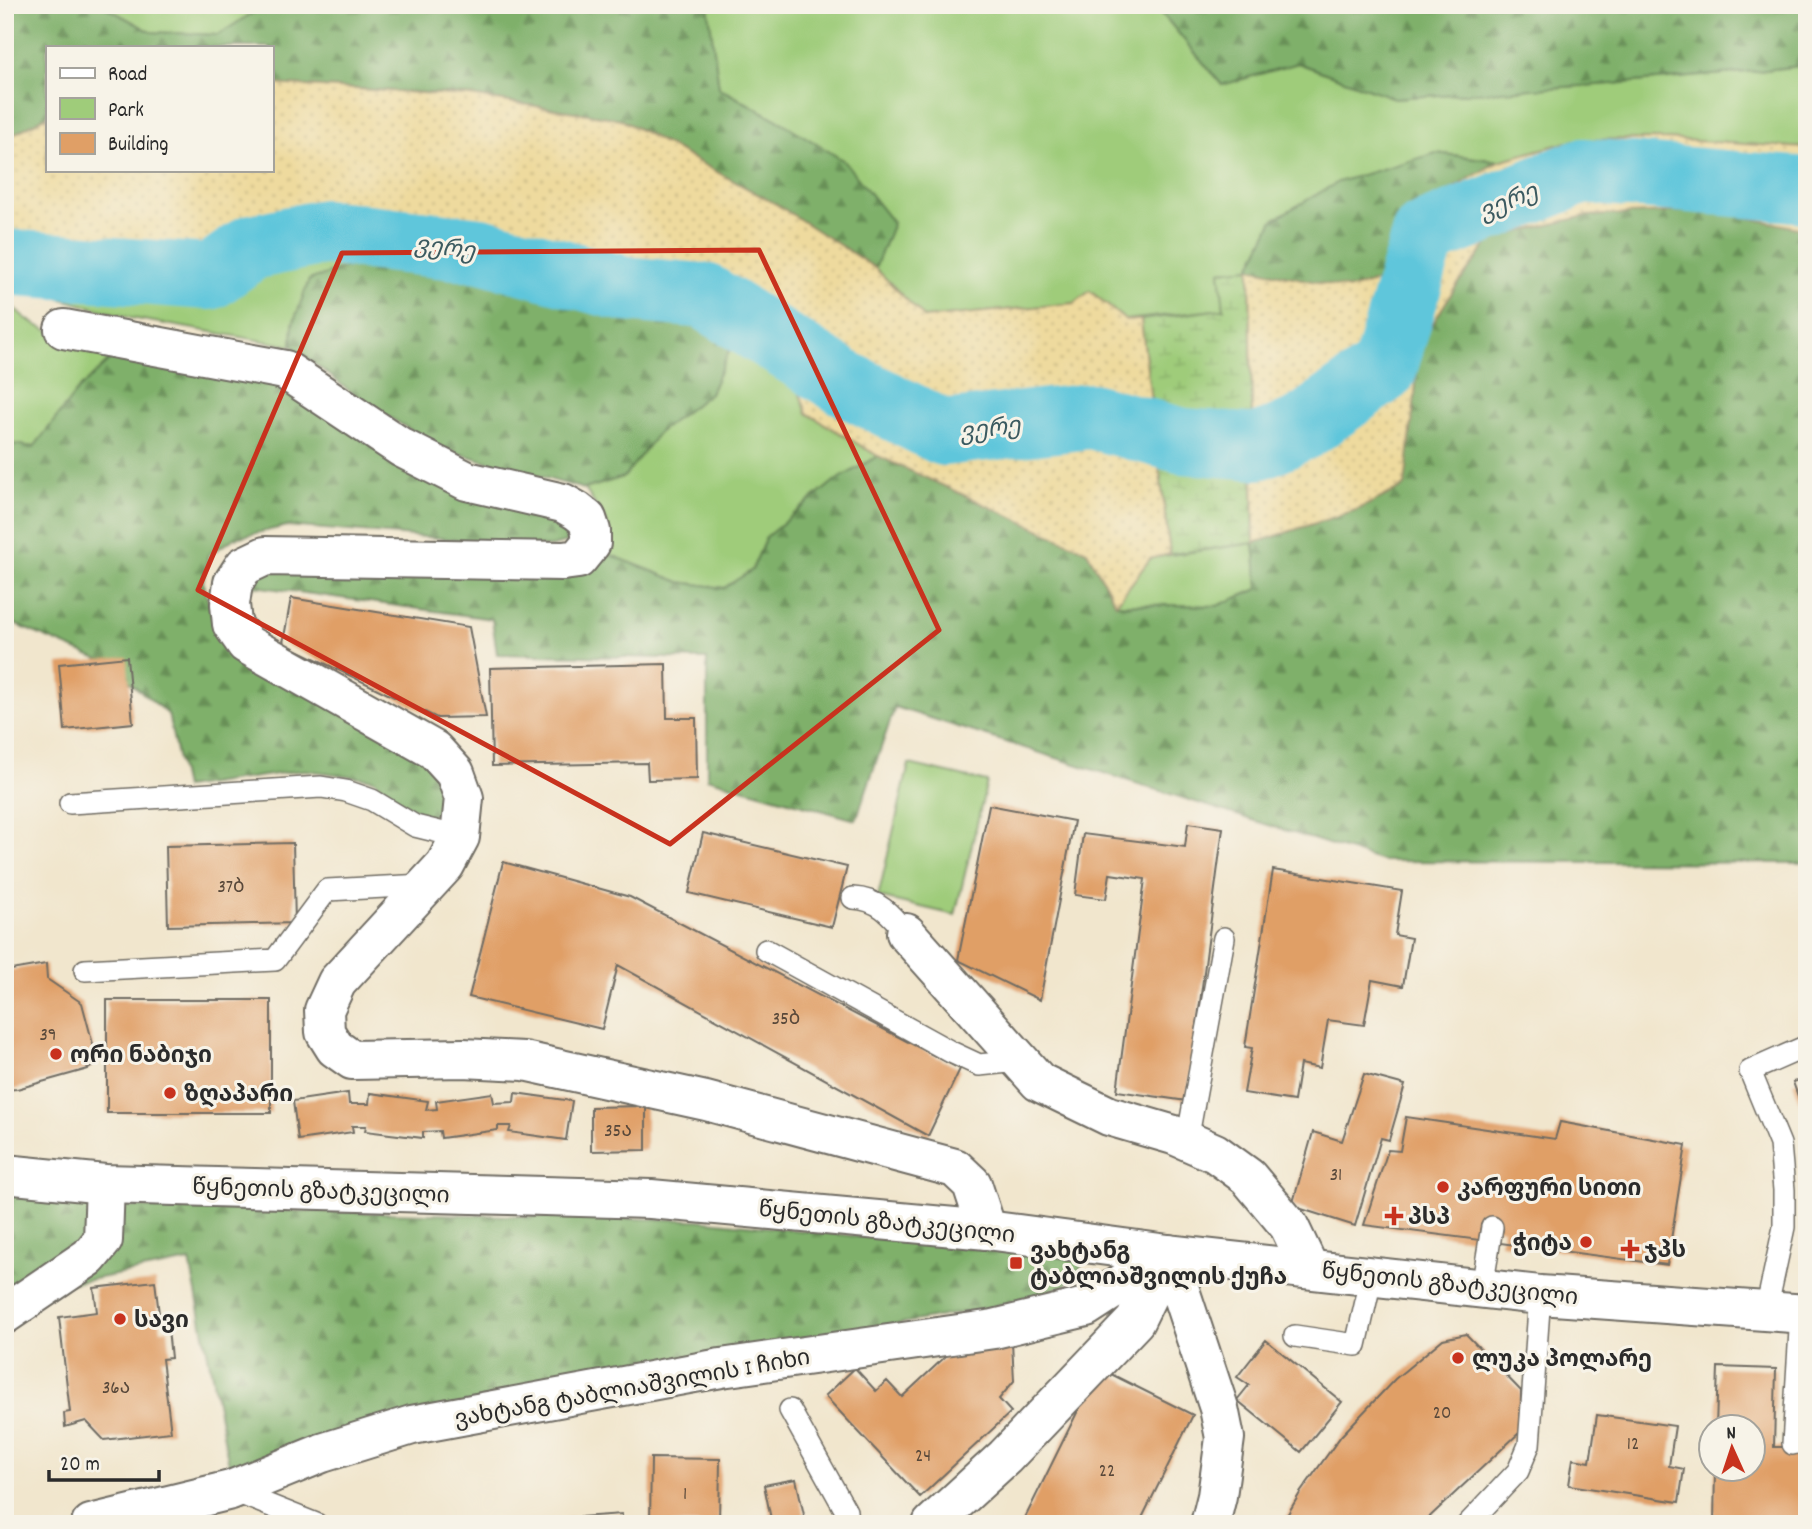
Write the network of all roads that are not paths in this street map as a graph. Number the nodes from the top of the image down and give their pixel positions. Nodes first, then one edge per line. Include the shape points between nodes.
1 (64, 329) dead end
2 (70, 803) dead end
3 (460, 837) junction
4 (424, 885) junction
5 (853, 898) dead end
6 (906, 933) joint
7 (1224, 938) dead end
8 (766, 950) dead end
9 (85, 970) dead end
10 (1807, 1046) edge
11 (1018, 1061) junction
12 (1187, 1141) junction
13 (5, 1174) edge
14 (105, 1184) junction
15 (1492, 1227) dead end
16 (987, 1230) junction
17 (1168, 1254) junction
18 (1309, 1268) junction
19 (1372, 1275) junction
20 (1482, 1288) junction
21 (1540, 1295) junction
22 (1791, 1313) edge
23 (5, 1314) edge
24 (1295, 1336) dead end
25 (790, 1410) dead end
26 (1793, 1444) dead end
27 (231, 1490) junction
28 (91, 1524) edge
29 (316, 1524) edge
30 (847, 1524) edge
31 (932, 1524) edge
32 (1210, 1524) edge
33 (1468, 1524) edge

1 - 3 street via 285,370 402,448 467,481 563,503 587,519 591,543 578,559 265,556 244,566 233,583 232,624 246,644 434,750 456,773 464,798
2 - 3 lane via 321,787 372,800 415,826
3 - 4 street via 444,865
4 - 9 lane via 327,890 275,960
4 - 16 street via 337,982 324,1010 325,1032 335,1048 352,1060 524,1061 706,1101 955,1168 972,1184
5 - 6 lane via 867,898 890,912
6 - 11 street
7 - 12 lane
8 - 11 lane via 979,1065
10 - 22 lane via 1750,1071 1780,1144
11 - 12 street via 1039,1083 1070,1099
12 - 18 street via 1215,1153 1248,1177 1289,1226
13 - 14 street, წყნეთის გზატკეცილი
14 - 16 street, წყნეთის გზატკეცილი via 651,1199
14 - 23 street via 103,1240 89,1257
15 - 20 lane
16 - 17 street, წყნეთის გზატკეცილი
17 - 18 street, წყნეთის გზატკეცილი
17 - 27 street, ვახტანგ ტაბლიაშვილის I ჩიხი via 1086,1307 994,1329 721,1368 412,1425 322,1453
17 - 31 street via 1135,1321 1004,1457
17 - 32 street via 1225,1438
18 - 19 street, წყნეთის გზატკეცილი
19 - 20 street, წყნეთის გზატკეცილი
19 - 24 lane via 1356,1345
20 - 21 street, წყნეთის გზატკეცილი
21 - 22 street, წყნეთის გზატკეცილი
21 - 33 lane via 1529,1445 1518,1471
22 - 26 lane
25 - 30 lane via 846,1511
27 - 28 street, ვახტანგ ტაბლიაშვილის I ჩიხი
27 - 29 lane

